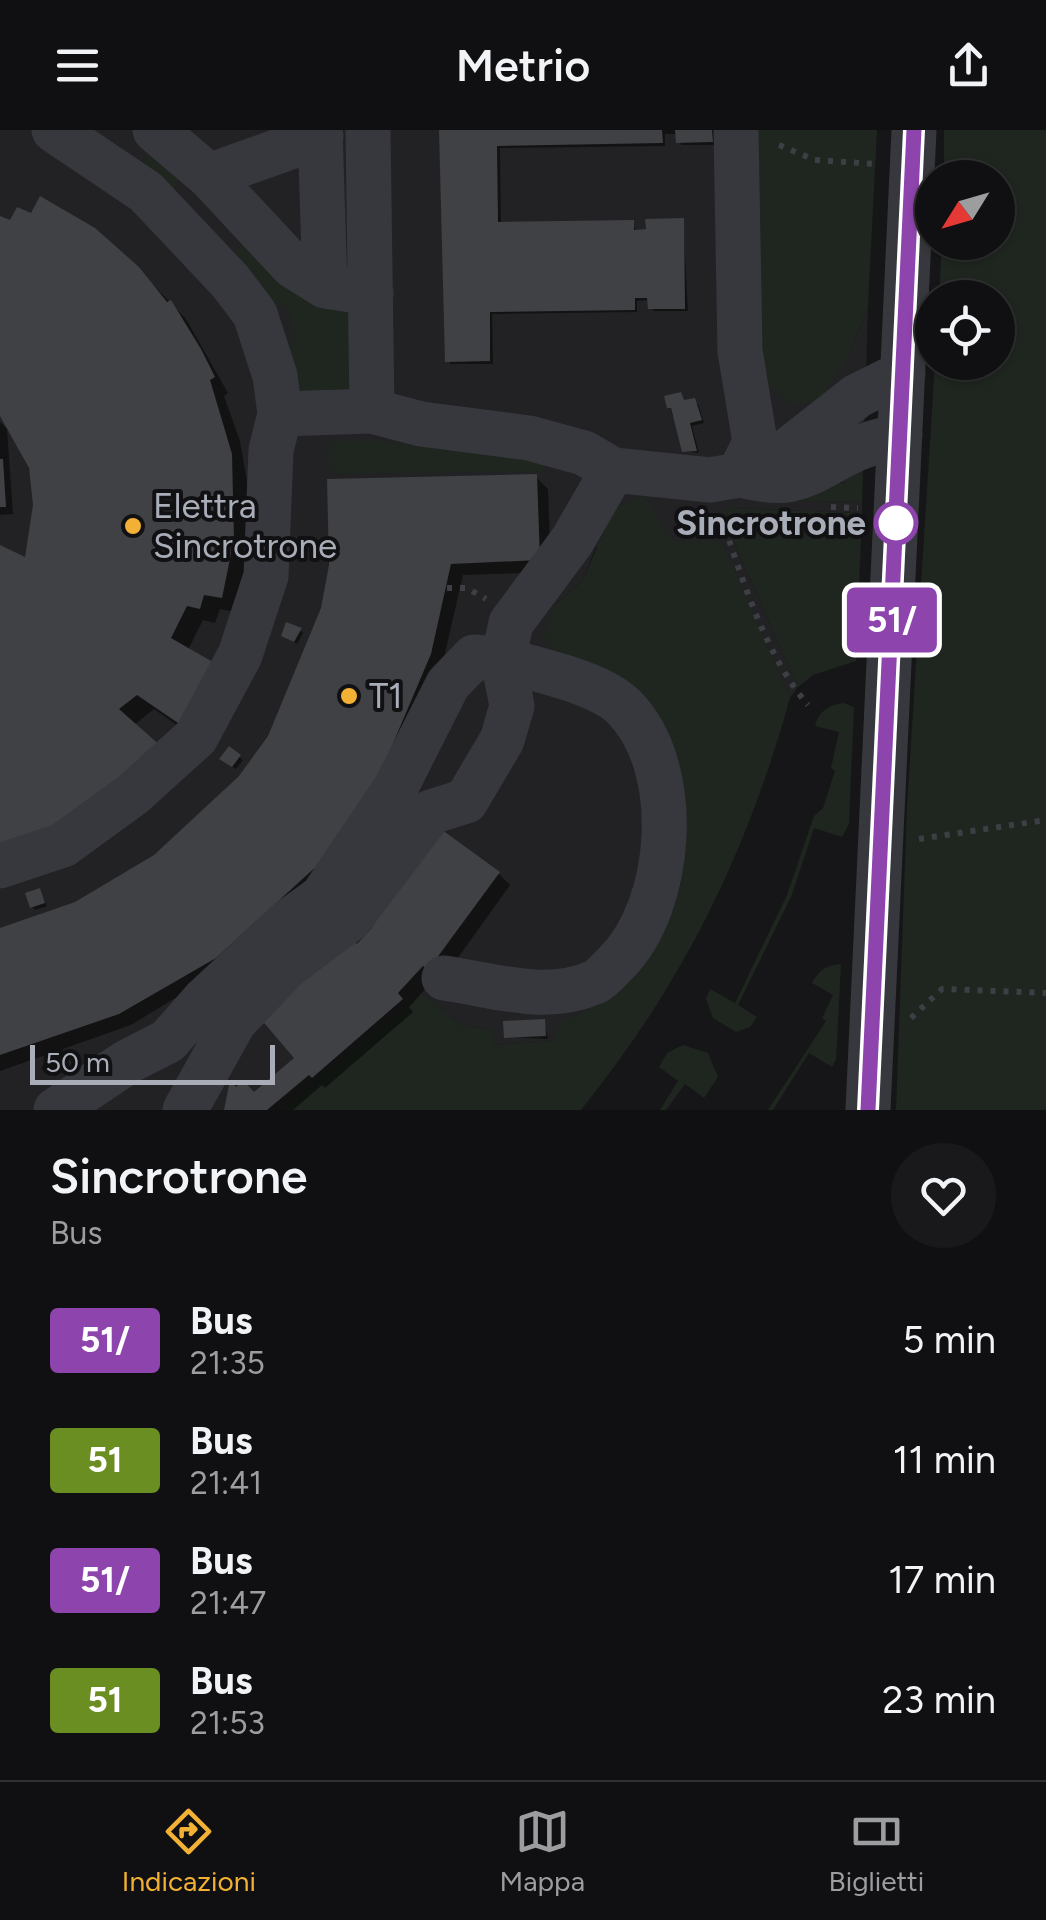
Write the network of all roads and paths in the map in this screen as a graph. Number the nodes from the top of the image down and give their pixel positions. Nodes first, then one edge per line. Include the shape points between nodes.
1 (54, 130) edge
2 (155, 130) edge
3 (368, 130) edge
4 (736, 130) edge
5 (320, 133) edge
6 (778, 145) dead end
7 (913, 145) edge
8 (210, 176) junction
9 (325, 286) junction
10 (372, 293) junction
11 (903, 374) junction
12 (372, 412) junction
13 (280, 414) junction
14 (900, 436) junction
15 (612, 470) junction
16 (725, 477) junction
17 (503, 660) junction
18 (808, 705) dead end
19 (1046, 820) edge
20 (881, 842) junction
21 (0, 866) edge
22 (336, 908) junction
23 (444, 978) dead end
24 (1046, 993) edge
25 (870, 1057) junction
26 (56, 1110) edge
27 (186, 1110) edge
28 (868, 1110) edge

1 - 13 street via 146,192 230,281 255,314
2 - 8 street
3 - 10 street
4 - 16 street via 740,351 755,442
5 - 8 street
5 - 9 street
6 - 7 path via 854,166
7 - 11 street
8 - 9 street via 293,266
9 - 10 street
10 - 12 street
11 - 14 street
11 - 16 street via 857,396 787,451
12 - 13 street
12 - 15 street via 529,438 584,453
13 - 21 street via 266,576 240,656 196,736 134,794 62,846
14 - 16 street via 857,448 802,479 773,484
14 - 20 street
15 - 16 street
15 - 17 street via 572,541 511,623
16 - 18 path via 746,586
17 - 22 street via 474,657 448,684
17 - 22 street via 512,706 502,740 466,801 431,812
17 - 23 street via 578,683 624,706 648,746 663,798 662,876 634,944 598,981 526,994
19 - 20 path
20 - 25 street
22 - 26 street via 274,934 168,1041
22 - 27 street via 234,1022
24 - 25 path via 942,989
25 - 28 street

